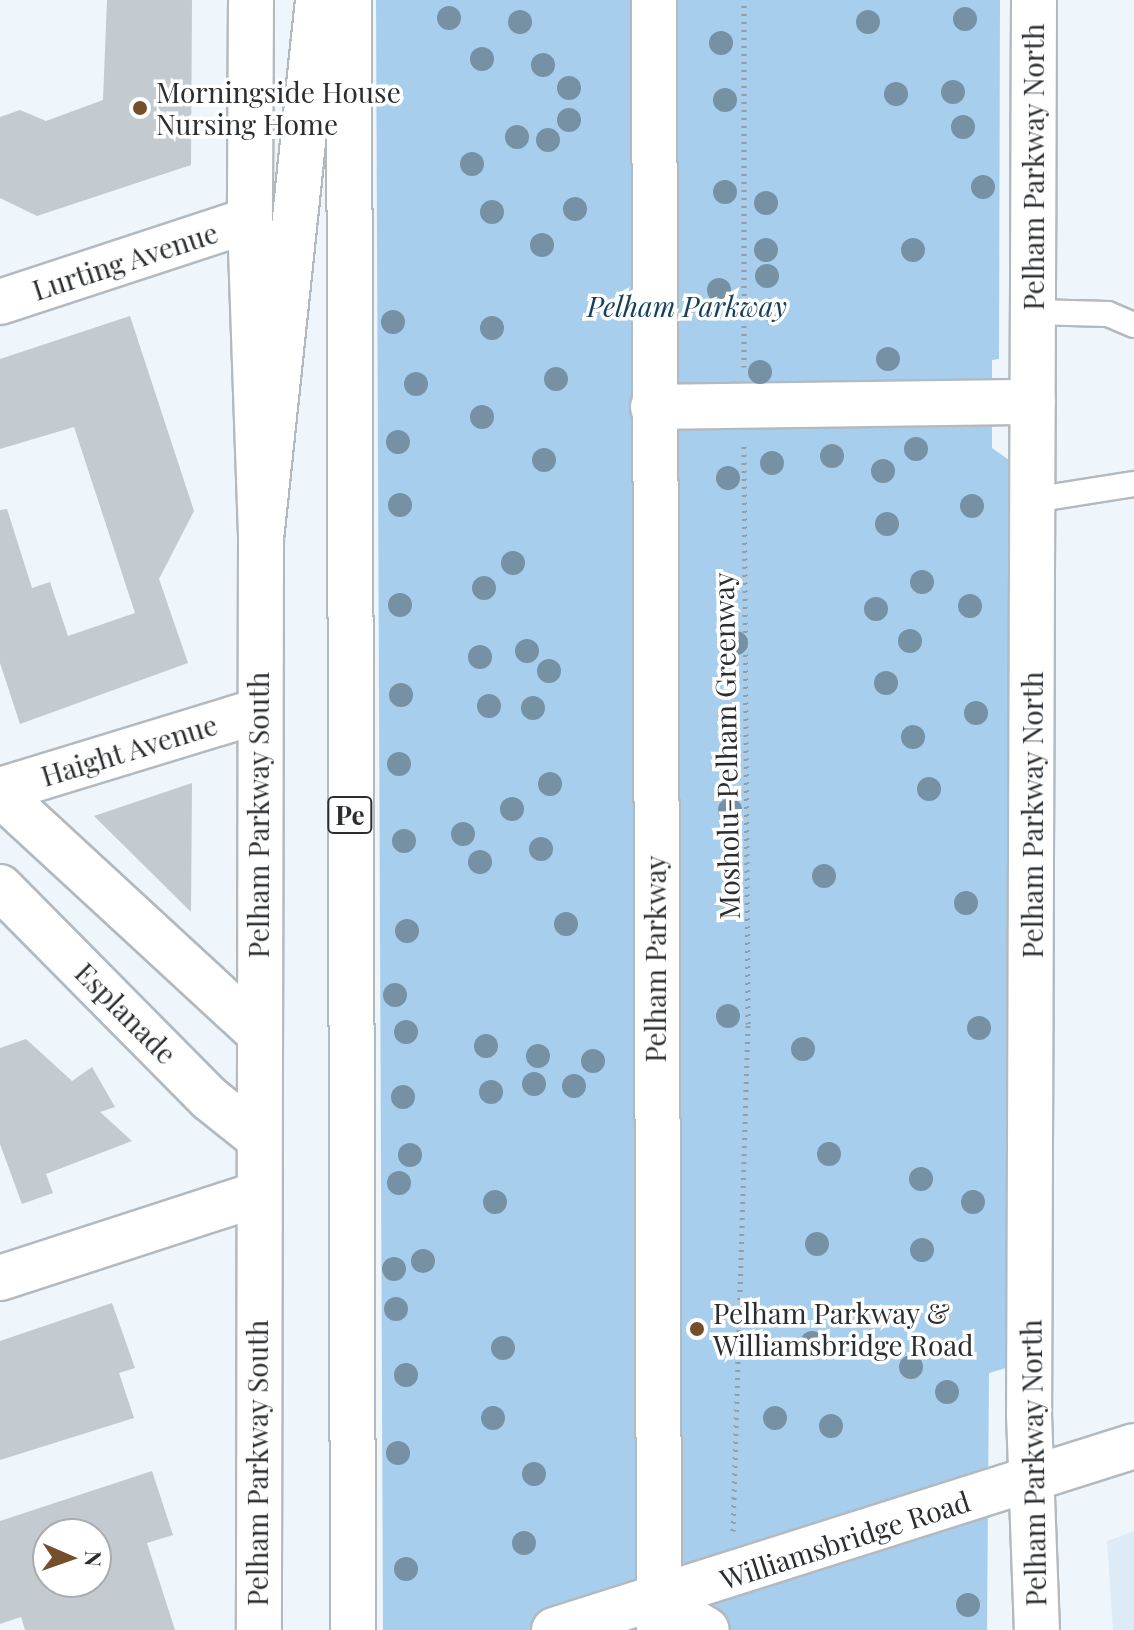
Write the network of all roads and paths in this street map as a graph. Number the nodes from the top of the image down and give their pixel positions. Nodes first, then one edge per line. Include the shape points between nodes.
1 (251, 0) edge
2 (318, 0) edge
3 (349, 0) edge
4 (654, 0) edge
5 (744, 0) edge
6 (1034, 0) edge
7 (250, 220) junction
8 (0, 302) edge
9 (1032, 312) junction
10 (1134, 325) edge
11 (1033, 402) junction
12 (653, 407) junction
13 (744, 407) junction
14 (1134, 484) edge
15 (1033, 500) junction
16 (261, 539) junction
17 (258, 711) junction
18 (0, 792) edge
19 (0, 887) edge
20 (256, 1030) junction
21 (255, 1135) junction
22 (255, 1195) junction
23 (0, 1278) edge
24 (1134, 1446) edge
25 (1030, 1481) junction
26 (732, 1492) dead end
27 (658, 1615) edge
28 (259, 1630) edge
29 (353, 1630) edge
30 (554, 1630) edge
31 (707, 1630) edge
32 (1037, 1630) edge

1 - 7 street, Pelham Parkway South
2 - 16 street
3 - 29 street, Pe
4 - 12 street, Pelham Parkway
5 - 13 path, Mosholu-Pelham Greenway
6 - 9 street, Pelham Parkway North
7 - 8 street, Lurting Avenue
7 - 16 street, Pelham Parkway South
9 - 10 lane via 1108,314
9 - 11 street, Pelham Parkway North
11 - 13 street
11 - 15 street, Pelham Parkway North
12 - 13 street
12 - 27 street, Pelham Parkway
13 - 26 path, Mosholu-Pelham Greenway via 748,1024
14 - 15 lane via 1108,493
15 - 25 street, Pelham Parkway North
16 - 17 street, Pelham Parkway South
17 - 18 street, Haight Avenue
17 - 20 street, Pelham Parkway South
18 - 20 street
19 - 21 street, Esplanade via 210,1099
20 - 21 street, Pelham Parkway South
21 - 22 street, Pelham Parkway South
22 - 23 street
22 - 28 street, Pelham Parkway South
24 - 25 street, Williamsbridge Road
25 - 27 street, Williamsbridge Road
25 - 32 street, Pelham Parkway North
27 - 30 street, Williamsbridge Road
27 - 31 street

